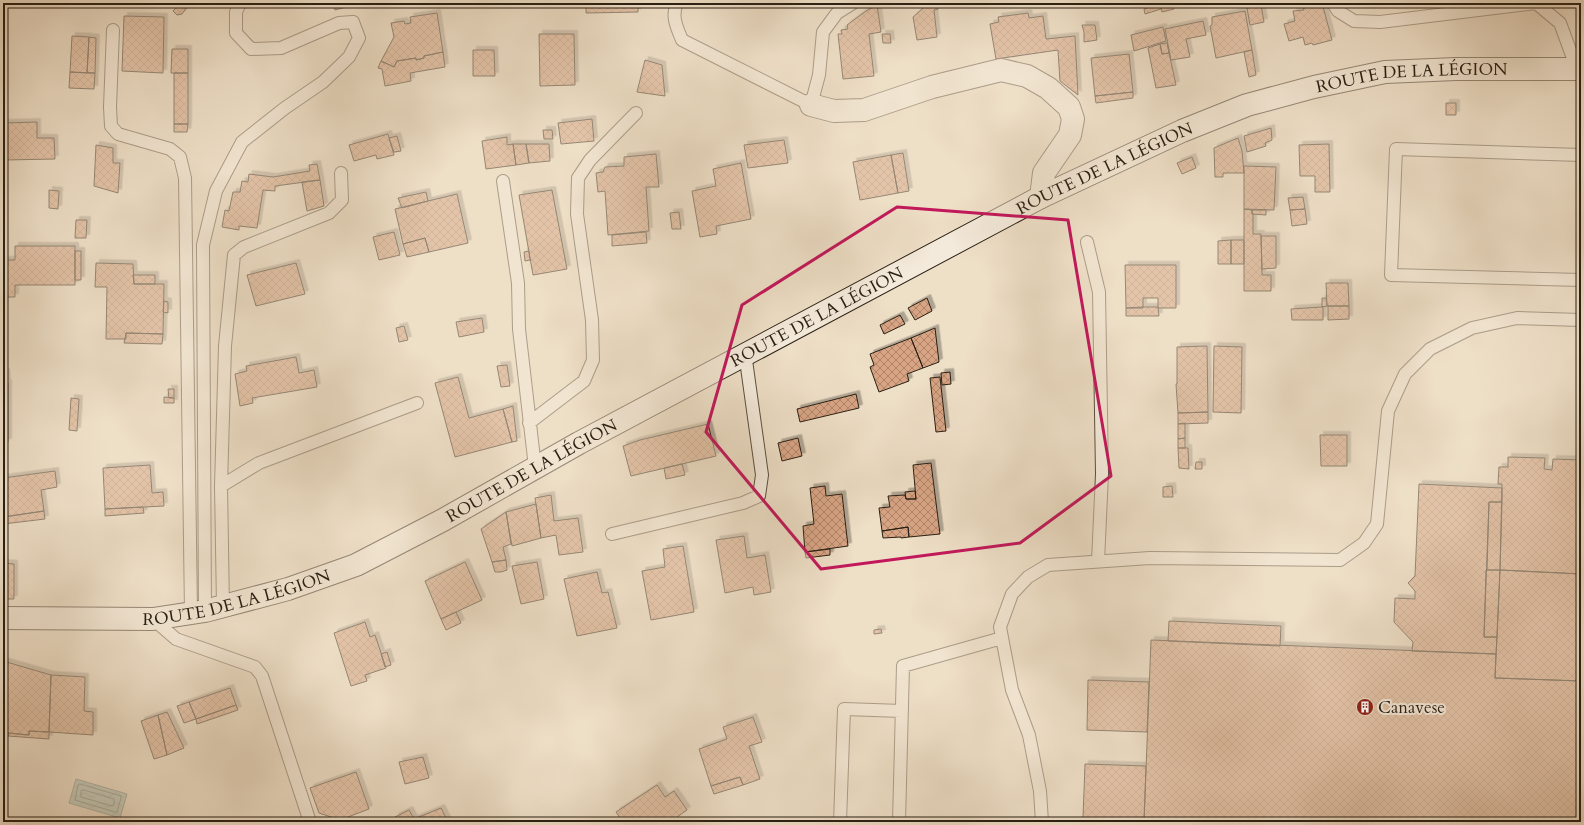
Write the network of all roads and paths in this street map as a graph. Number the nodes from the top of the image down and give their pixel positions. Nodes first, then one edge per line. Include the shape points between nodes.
1 (240, 3) edge
2 (677, 3) edge
3 (853, 3) edge
4 (1334, 3) edge
5 (113, 30) dead end
6 (1579, 68) edge
7 (811, 105) junction
8 (636, 113) dead end
9 (1581, 155) edge
10 (341, 173) dead end
11 (503, 180) dead end
12 (1041, 197) junction
13 (1087, 242) dead end
14 (1581, 280) edge
15 (1581, 320) edge
16 (745, 353) junction
17 (417, 403) dead end
18 (529, 423) junction
19 (535, 467) junction
20 (221, 486) junction
21 (612, 534) dead end
22 (1098, 561) junction
23 (206, 610) junction
24 (3, 618) edge
25 (153, 619) junction
26 (1002, 638) junction
27 (902, 711) junction
28 (310, 822) edge
29 (840, 822) edge
30 (900, 822) edge
31 (1042, 822) edge

1 - 23 lane via 236,12 236,33 251,49 281,48 339,23 353,22 358,38 349,57 323,82 242,142 216,192 203,245
2 - 7 lane via 674,8 675,25 682,40
3 - 7 lane via 837,12 823,32 819,75
4 - 6 lane via 1338,11 1354,21 1380,22 1536,3 1560,23
5 - 23 lane via 111,126 118,134 170,149 180,157 185,178
6 - 12 main road, ROUTE DE LA LÉGION via 1456,68 1385,72 1314,87 1247,105 1182,131
7 - 12 main road via 834,111 864,110 932,87 1001,70 1027,76 1048,88 1069,106 1073,119 1070,136 1044,173
8 - 18 lane via 590,160 578,178 577,214 592,320 593,360 584,381
9 - 14 lane via 1396,149 1391,275
10 - 20 lane via 342,200 329,213 244,247 234,255 225,346
11 - 18 lane via 518,283 519,329
12 - 16 main road, ROUTE DE LA LÉGION
13 - 22 lane via 1100,292 1102,474
15 - 22 lane via 1517,318 1472,328 1430,349 1405,374 1388,411 1377,524 1364,543 1340,560 1150,558
16 - 19 main road, ROUTE DE LA LÉGION
16 - 21 lane via 762,475 759,496 743,503
17 - 20 lane via 259,463
18 - 19 lane
19 - 23 main road, ROUTE DE LA LÉGION via 444,520 356,564 288,589
20 - 23 lane
22 - 26 lane via 1048,564 1028,577 1012,594 1000,627
23 - 25 main road, ROUTE DE LA LÉGION
24 - 25 main road, ROUTE DE LA LÉGION
25 - 28 lane via 176,638 255,667 262,676
26 - 27 lane via 903,666
26 - 31 lane via 1012,690 1029,735 1040,791
27 - 29 lane via 844,709
27 - 30 lane

